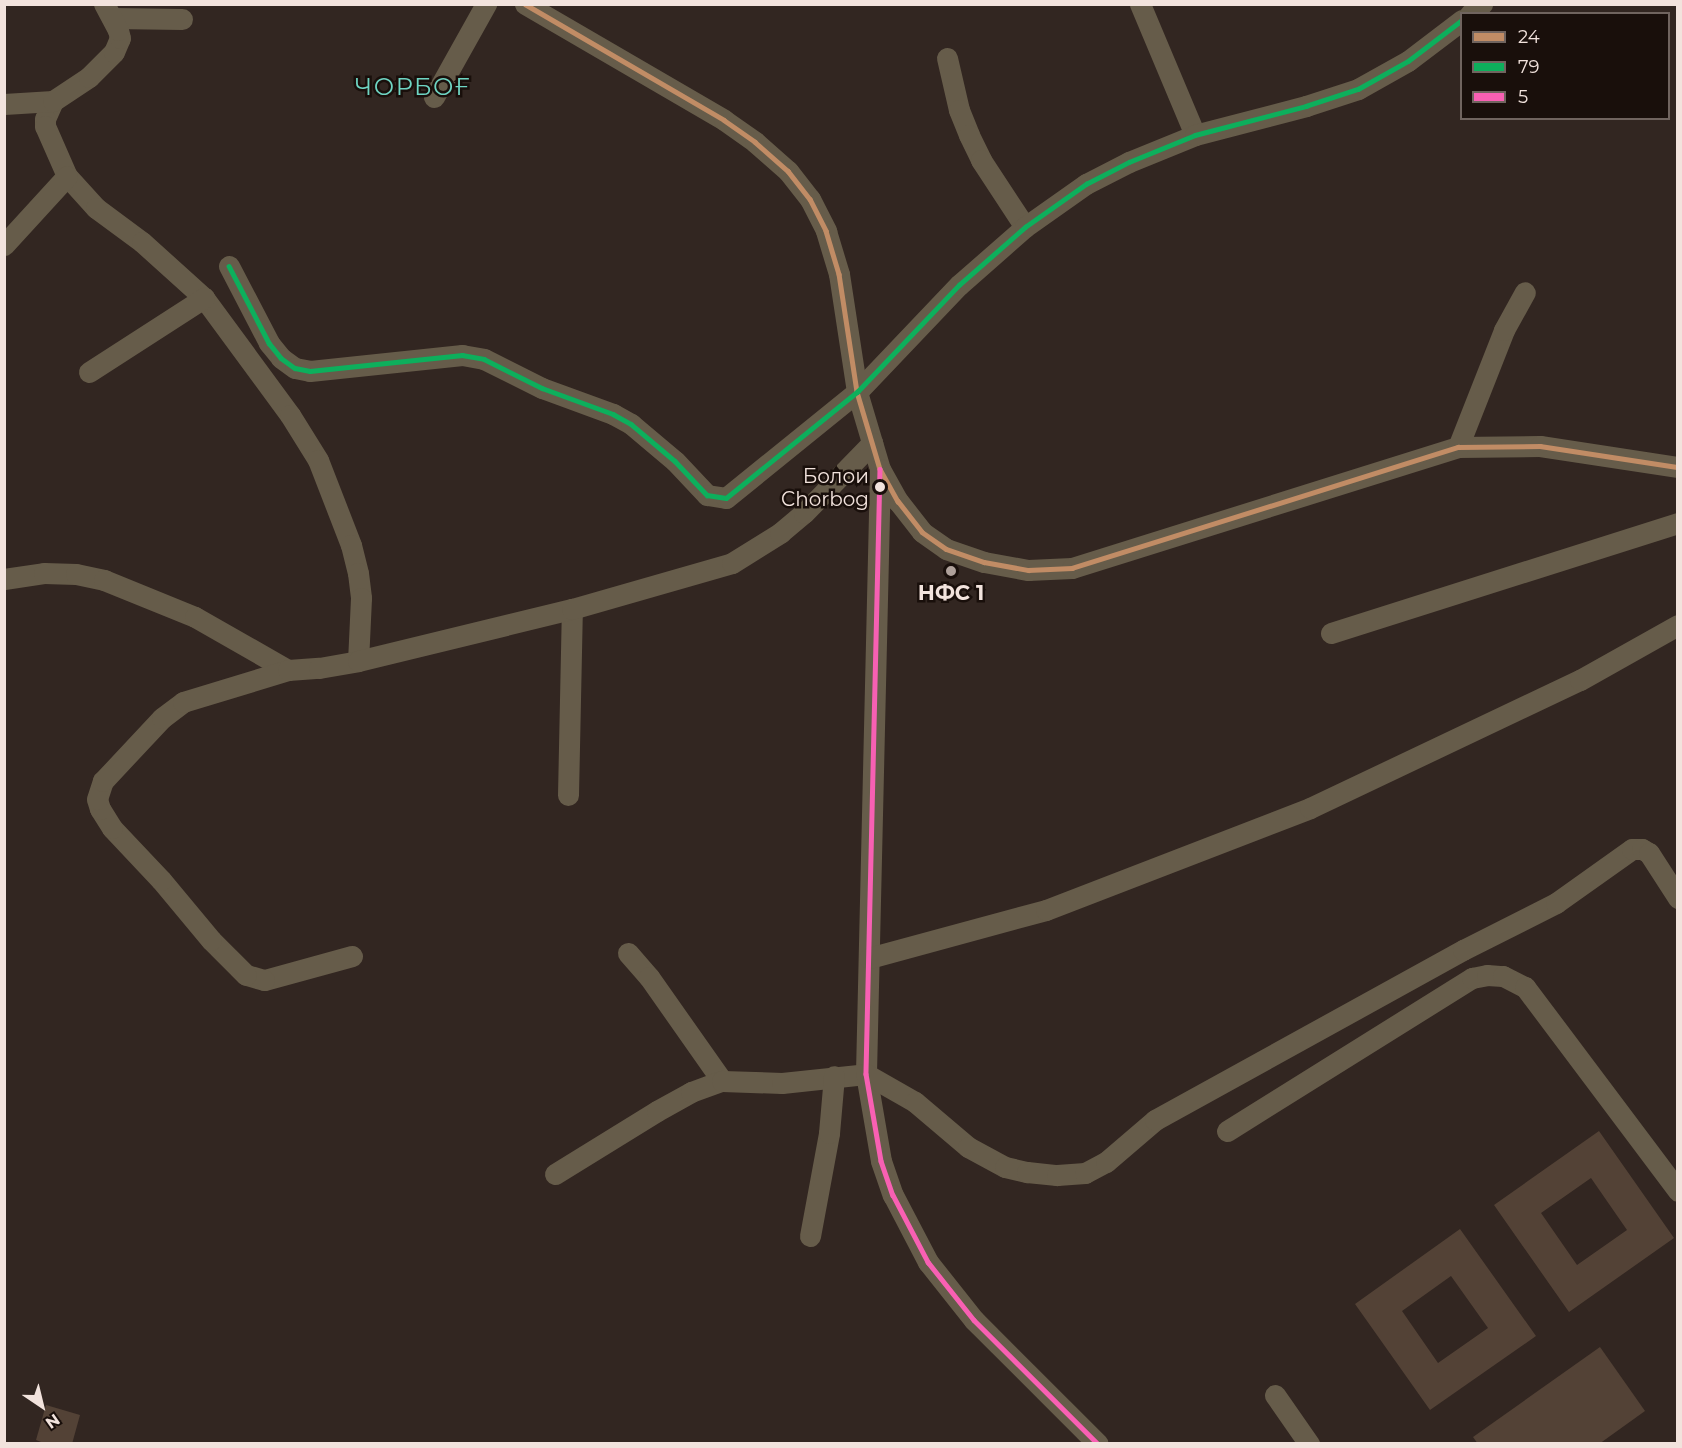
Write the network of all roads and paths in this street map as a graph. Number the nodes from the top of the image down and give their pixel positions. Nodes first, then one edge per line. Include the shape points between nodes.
1 (486, 4) edge
2 (525, 4) edge
3 (1140, 4) edge
4 (108, 11) edge
5 (182, 19) dead end
6 (1460, 21) edge
7 (947, 58) dead end
8 (434, 97) dead end
9 (53, 101) junction
10 (4, 104) edge
11 (1195, 135) junction
12 (67, 176) junction
13 (1025, 227) junction
14 (4, 245) edge
15 (229, 266) dead end
16 (1525, 292) dead end
17 (204, 298) junction
18 (89, 372) dead end
19 (857, 392) junction
20 (872, 443) junction
21 (1458, 447) junction
22 (1677, 467) edge
23 (880, 469) junction
24 (1677, 523) edge
25 (4, 579) edge
26 (572, 609) junction
27 (1677, 625) edge
28 (1331, 633) dead end
29 (358, 661) junction
30 (288, 669) junction
31 (568, 795) dead end
32 (1677, 898) edge
33 (628, 953) dead end
34 (352, 956) dead end
35 (869, 958) junction
36 (866, 1074) junction
37 (834, 1077) junction
38 (722, 1081) junction
39 (1227, 1131) dead end
40 (555, 1174) dead end
41 (1677, 1191) edge
42 (810, 1236) dead end
43 (1275, 1395) dead end
44 (1091, 1442) edge
45 (1309, 1443) edge

1 - 8 street
2 - 19 street via 724,120 788,171 810,199 826,231 839,274
3 - 11 street
4 - 5 street
4 - 9 street via 120,38 114,52 88,77
6 - 11 street via 1408,61 1358,89
7 - 13 street via 969,135
9 - 10 street
9 - 12 street via 45,126
11 - 13 street via 1086,184
12 - 14 street
12 - 17 street via 96,208 142,242
13 - 19 street via 959,285
15 - 19 street via 270,343 294,368 310,371 462,355 484,359 542,388 631,424 707,495 716,498 735,493
16 - 21 street via 1504,330
17 - 18 street
17 - 29 street via 318,460 358,573
19 - 20 street
20 - 23 street
20 - 26 street via 804,513 740,559
21 - 22 street via 1540,446
21 - 23 street via 1072,568 1028,570 984,562 946,549 922,532
23 - 35 street
24 - 28 street
25 - 30 street via 44,573 104,580 195,617
26 - 29 street
26 - 31 street
27 - 35 street via 1580,680 1310,808 1046,910
29 - 30 street
30 - 34 street via 183,702 162,718 103,782 97,799 112,828 246,975 264,980
32 - 36 street via 1649,853 1632,849 1556,903 1163,1115 1106,1162 1085,1173 1057,1175 1005,1167 968,1147 915,1102
33 - 38 street via 650,977
35 - 36 street
36 - 37 street
36 - 44 street via 881,1161 893,1195 928,1262 974,1320
37 - 38 street via 782,1083
37 - 42 street via 829,1133
38 - 40 street via 657,1110
39 - 41 street via 1472,978 1503,976 1525,987
43 - 45 street

